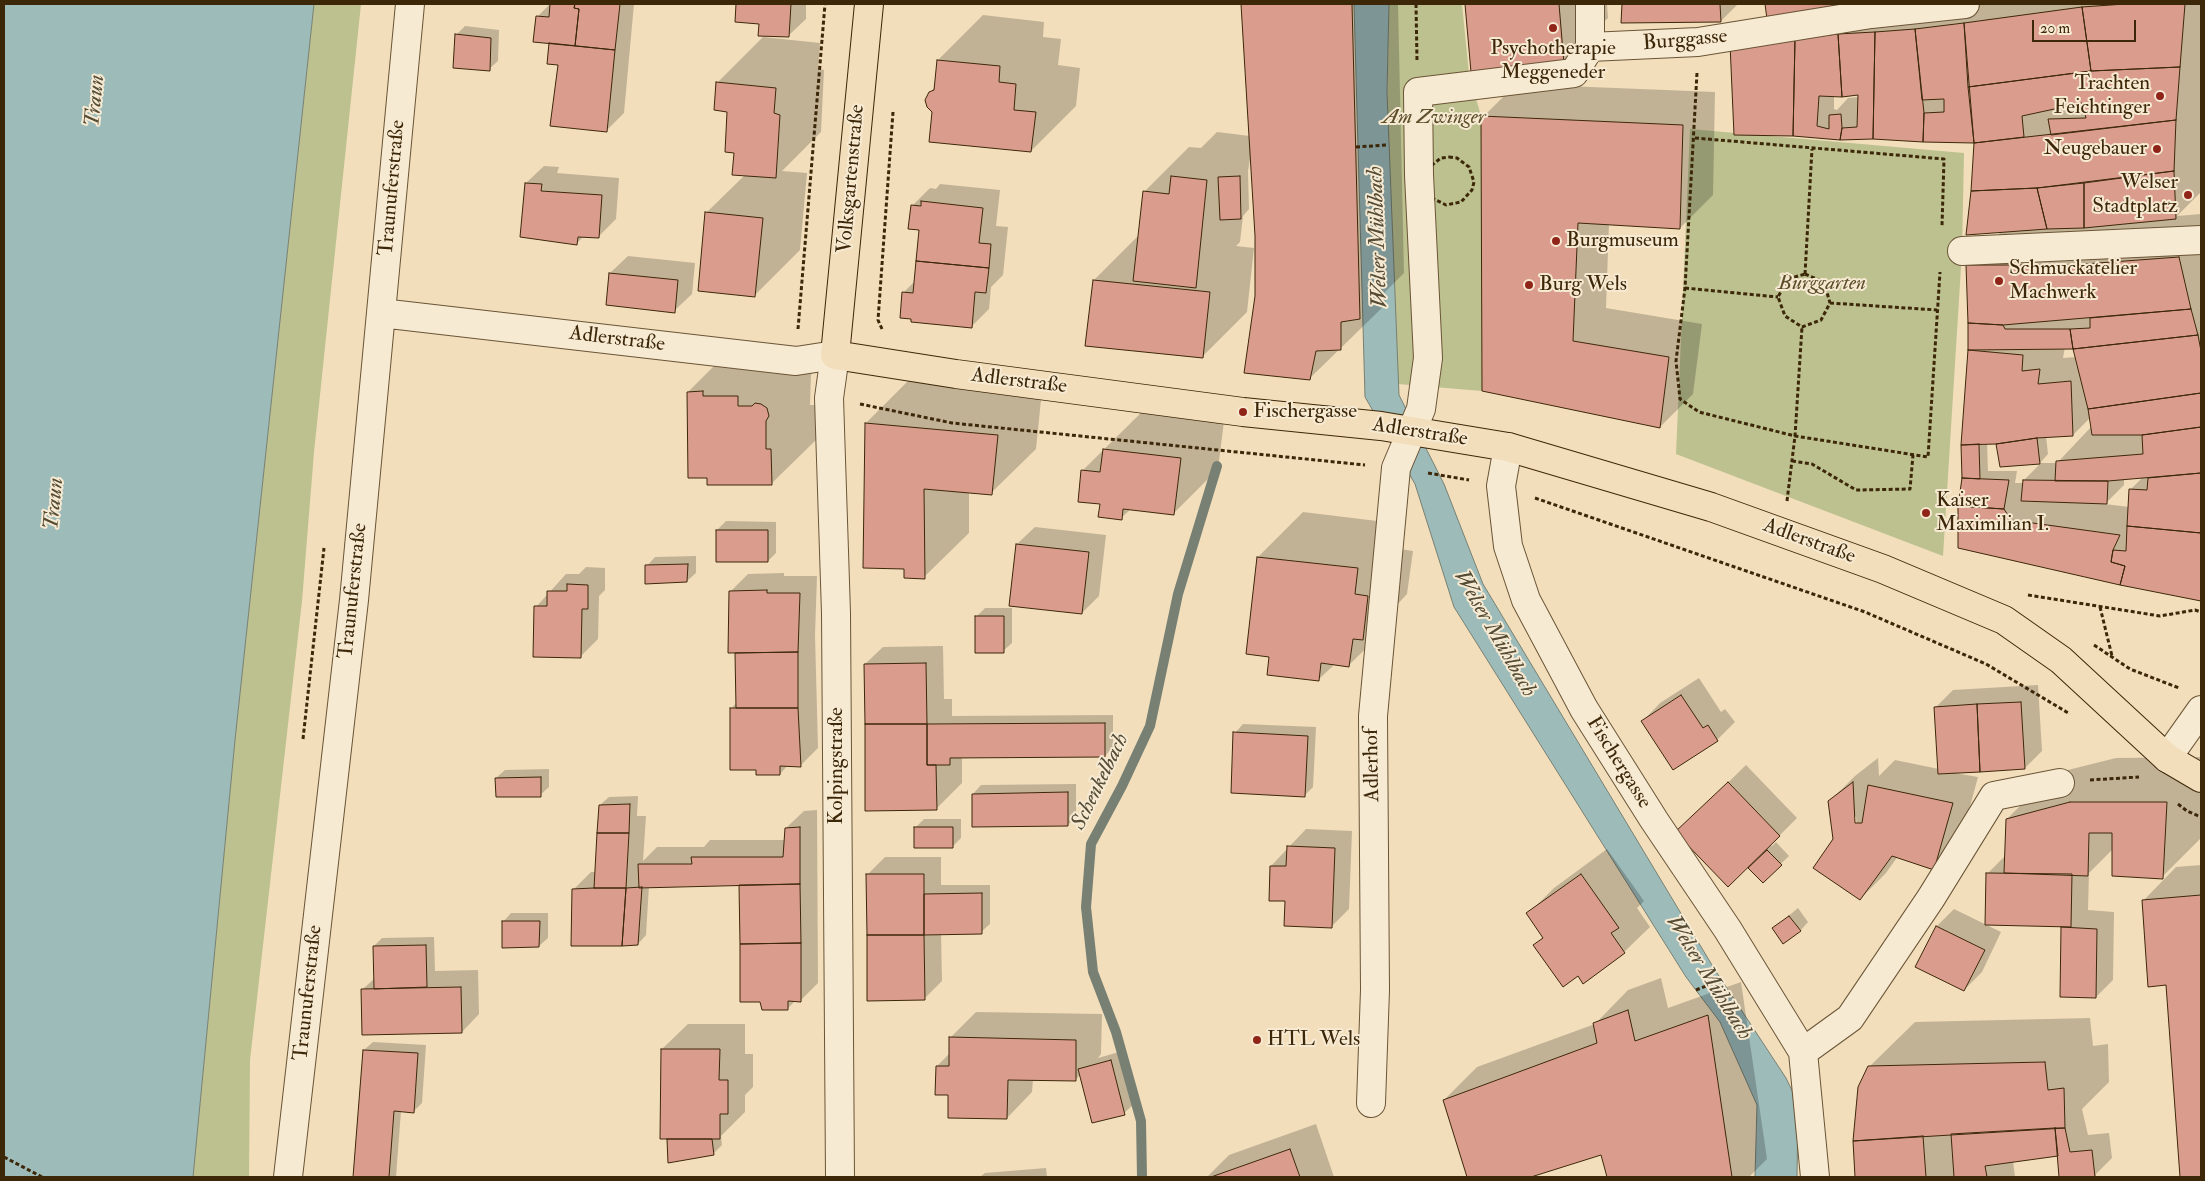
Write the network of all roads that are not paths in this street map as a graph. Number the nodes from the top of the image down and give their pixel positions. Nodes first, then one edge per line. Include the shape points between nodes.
1 (410, 4) edge
2 (869, 4) edge
3 (1590, 4) edge
4 (1965, 4) edge
5 (1590, 47) junction
6 (2201, 240) edge
7 (1962, 251) dead end
8 (381, 313) junction
9 (835, 355) junction
10 (1418, 424) junction
11 (1508, 447) junction
12 (2201, 710) edge
13 (2167, 758) junction
14 (2201, 778) edge
15 (2060, 783) road end
16 (1803, 1052) junction
17 (1370, 1103) dead end
18 (288, 1177) edge
19 (840, 1177) edge
20 (1815, 1177) edge

1 - 8 street, Traunuferstraße
2 - 9 main road, Volksgartenstraße
3 - 5 street
4 - 5 street, Burggasse via 1871,14 1698,42
5 - 10 street via 1574,73 1418,92 1428,358
6 - 7 street
8 - 9 street, Adlerstraße via 796,361
8 - 18 street, Traunuferstraße via 352,610
9 - 10 main road, Adlerstraße via 1233,410 1381,426
9 - 19 street, Kolpingstraße via 829,398 836,613
10 - 11 main road, Adlerstraße
10 - 17 street, Adlerhof via 1396,468 1373,716 1375,990
11 - 13 main road, Adlerstraße via 1711,507 1883,569 2004,620 2060,660
11 - 16 street, Fischergasse via 1501,486 1508,546 1530,608 1584,709
12 - 13 street
13 - 14 main road, Adlerstraße
15 - 16 street via 1994,796 1931,898 1850,1018
16 - 20 street, Fischergasse

